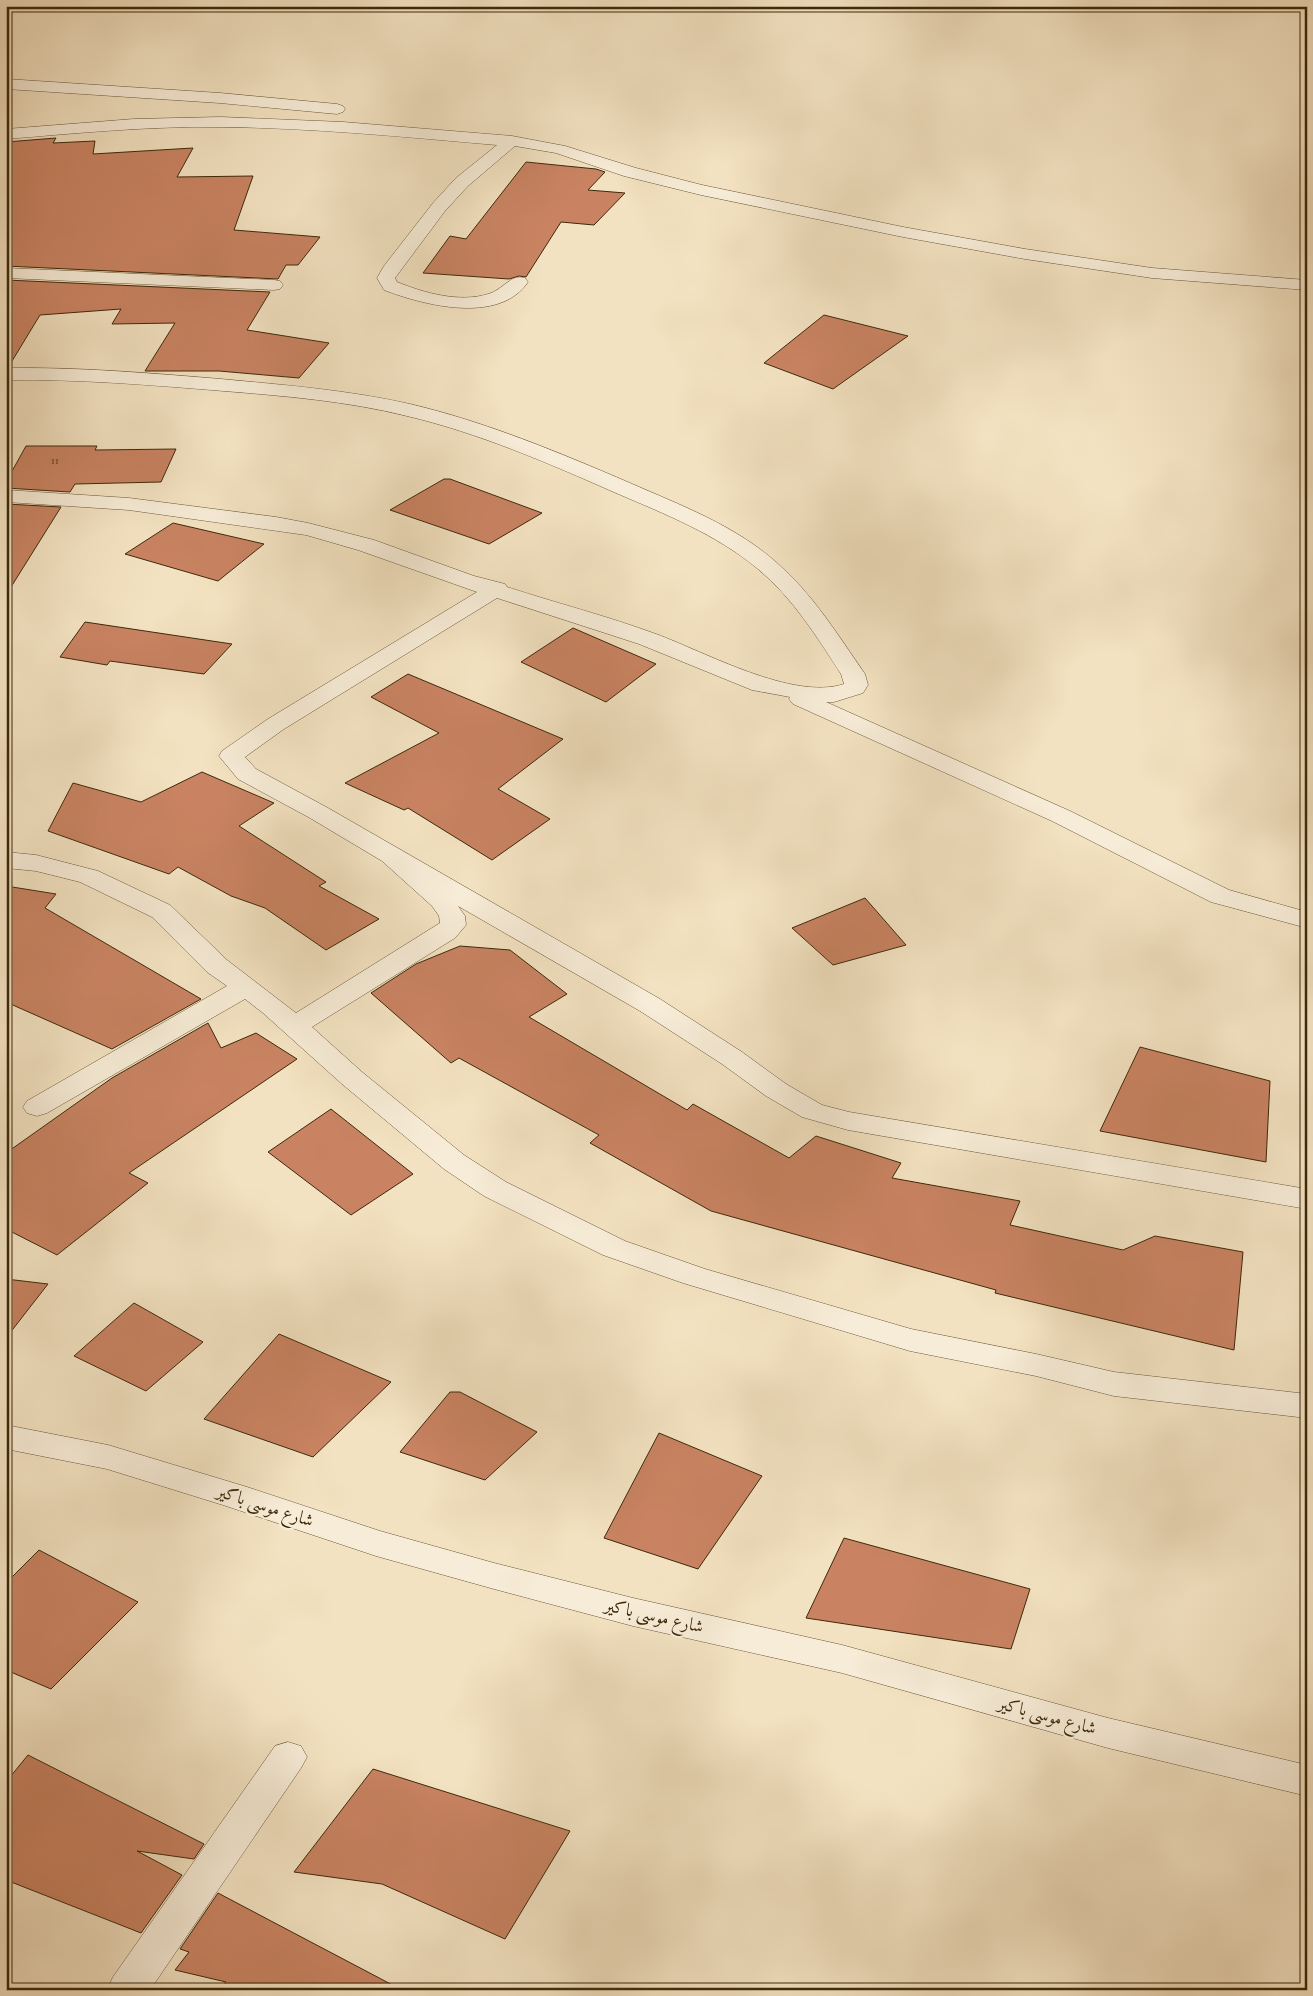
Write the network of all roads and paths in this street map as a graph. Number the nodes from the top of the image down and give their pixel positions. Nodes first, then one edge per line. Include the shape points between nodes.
1 (6, 86) edge
2 (355, 111) dead end
3 (401, 116) dead end
4 (6, 134) edge
5 (492, 139) junction
6 (512, 141) junction
7 (6, 272) edge
8 (519, 282) dead end
9 (274, 285) dead end
10 (1307, 285) edge
11 (6, 374) edge
12 (6, 496) edge
13 (497, 589) junction
14 (779, 690) junction
15 (391, 856) junction
16 (6, 860) edge
17 (1307, 920) edge
18 (246, 987) junction
19 (295, 1025) junction
20 (37, 1106) dead end
21 (1307, 1199) edge
22 (1307, 1406) edge
23 (10, 1443) edge
24 (288, 1757) dead end
25 (1307, 1781) edge
26 (127, 1990) edge

1 - 2 street via 220,98
3 - 5 street via 500,131 502,134
4 - 5 street via 134,124 221,122 343,127
5 - 6 street
6 - 8 street via 462,182 439,207 386,278 390,286 406,293 425,299 462,302 501,296
6 - 10 street via 559,149 701,190 912,234 1152,273
7 - 9 street
11 - 14 street via 163,379 356,400 409,410 472,429 601,478 675,511 752,553 796,592 853,674 856,685 834,695
12 - 13 street via 129,504 292,526 366,545
13 - 14 street via 647,639 740,678
13 - 15 street via 276,724 231,756 247,774
14 - 17 street via 1053,812 1220,896
15 - 19 street via 442,901 452,916 453,925
15 - 21 street via 650,1005 812,1111 848,1121
16 - 18 street via 36,863 89,876 160,911 217,966
18 - 19 street
18 - 20 street
19 - 22 street via 352,1078 454,1162 495,1189 647,1261 910,1340 1114,1384
23 - 25 street, شارع موسى باكير via 108,1457 376,1543 494,1576 633,1612 842,1659 1108,1733
24 - 26 street

